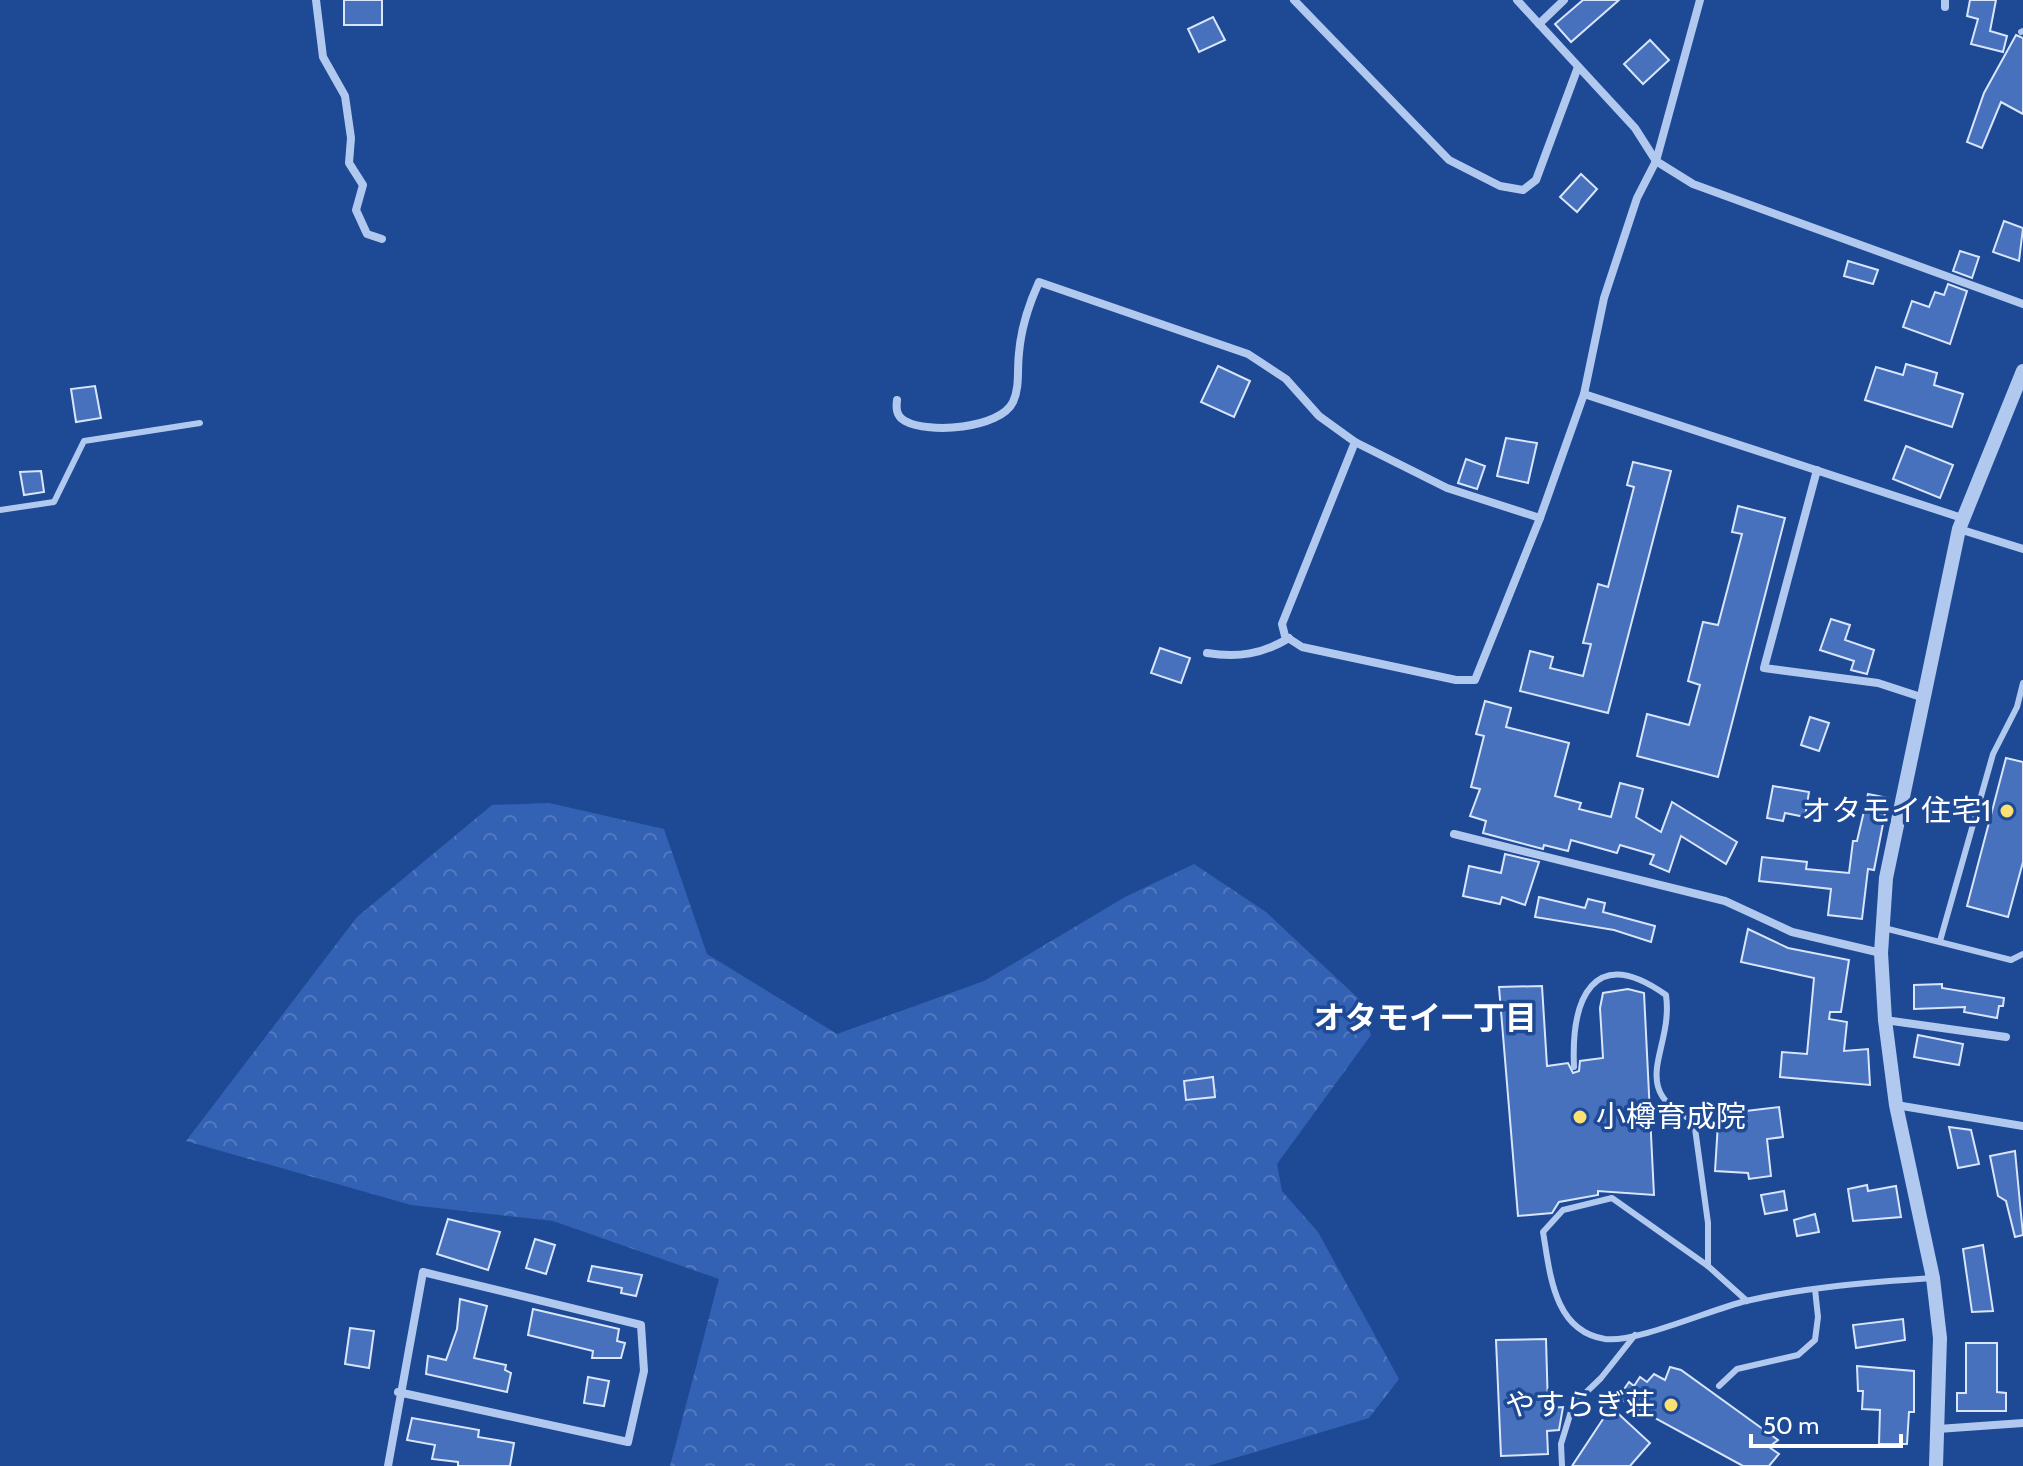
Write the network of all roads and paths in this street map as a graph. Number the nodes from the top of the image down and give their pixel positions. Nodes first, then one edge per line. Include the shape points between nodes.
1 (316, 0) edge
2 (1294, 0) edge
3 (1517, 0) edge
4 (1564, 0) edge
5 (1700, 0) edge
6 (1539, 24) junction
7 (1578, 67) junction
8 (1656, 161) junction
9 (382, 239) dead end
10 (2023, 304) edge
11 (2023, 371) edge
12 (1584, 394) junction
13 (897, 400) dead end
14 (200, 423) dead end
15 (1355, 442) junction
16 (1817, 470) junction
17 (0, 510) edge
18 (1540, 518) junction
19 (1960, 524) junction
20 (2023, 549) edge
21 (1289, 638) junction
22 (1207, 653) dead end
23 (2023, 683) edge
24 (1924, 698) junction
25 (1454, 834) dead end
26 (1883, 928) junction
27 (1940, 941) junction
28 (1881, 953) junction
29 (2023, 954) edge
30 (1885, 1020) junction
31 (2006, 1037) dead end
32 (1574, 1067) dead end
33 (1896, 1105) junction
34 (2023, 1126) edge
35 (1708, 1266) junction
36 (1933, 1278) junction
37 (1815, 1289) junction
38 (1747, 1301) junction
39 (1635, 1335) junction
40 (1719, 1386) dead end
41 (398, 1392) junction
42 (2023, 1423) edge
43 (1938, 1429) junction
44 (388, 1466) edge
45 (1562, 1466) edge
46 (1936, 1466) edge

1 - 9 street via 323,57 345,96 349,163 363,185 356,210 367,234
2 - 7 street via 1449,160 1500,186 1523,190 1536,180
3 - 6 street
4 - 6 street
5 - 8 street
6 - 7 street
7 - 8 street via 1635,128
8 - 10 street via 1693,184
8 - 12 street via 1637,198 1604,298
11 - 19 street
12 - 16 street
12 - 18 street
13 - 15 street via 902,420 916,425 978,426 996,420 1012,403 1029,303 1039,282 1248,354 1286,379 1319,416
14 - 17 lane via 84,441 54,502
15 - 18 street via 1447,488
15 - 21 street via 1282,624
16 - 19 street
16 - 24 street via 1764,668 1878,683
18 - 21 street via 1475,680 1302,647
19 - 20 street
19 - 24 street
21 - 22 street via 1268,651
23 - 27 lane via 1993,754
24 - 26 street via 1886,878
25 - 28 street via 1725,901 1792,932
26 - 27 lane
26 - 28 street
27 - 29 lane via 2011,960
28 - 30 street
30 - 31 street
30 - 33 street
32 - 35 lane via 1579,1016 1587,992 1602,975 1615,972 1643,979 1666,995 1669,1016 1656,1088 1669,1109 1694,1121 1708,1223
33 - 34 street
33 - 36 street
35 - 38 lane
35 - 39 lane via 1612,1198 1563,1210 1543,1232 1555,1298 1575,1324 1605,1339
36 - 37 lane
36 - 43 street via 1940,1338
37 - 38 lane
37 - 40 lane via 1815,1340 1798,1355 1737,1369
38 - 39 lane
39 - 45 lane via 1573,1405 1561,1444
41 - 41 street via 628,1442 644,1371 641,1325 423,1272
41 - 44 street
42 - 43 street
43 - 46 street

